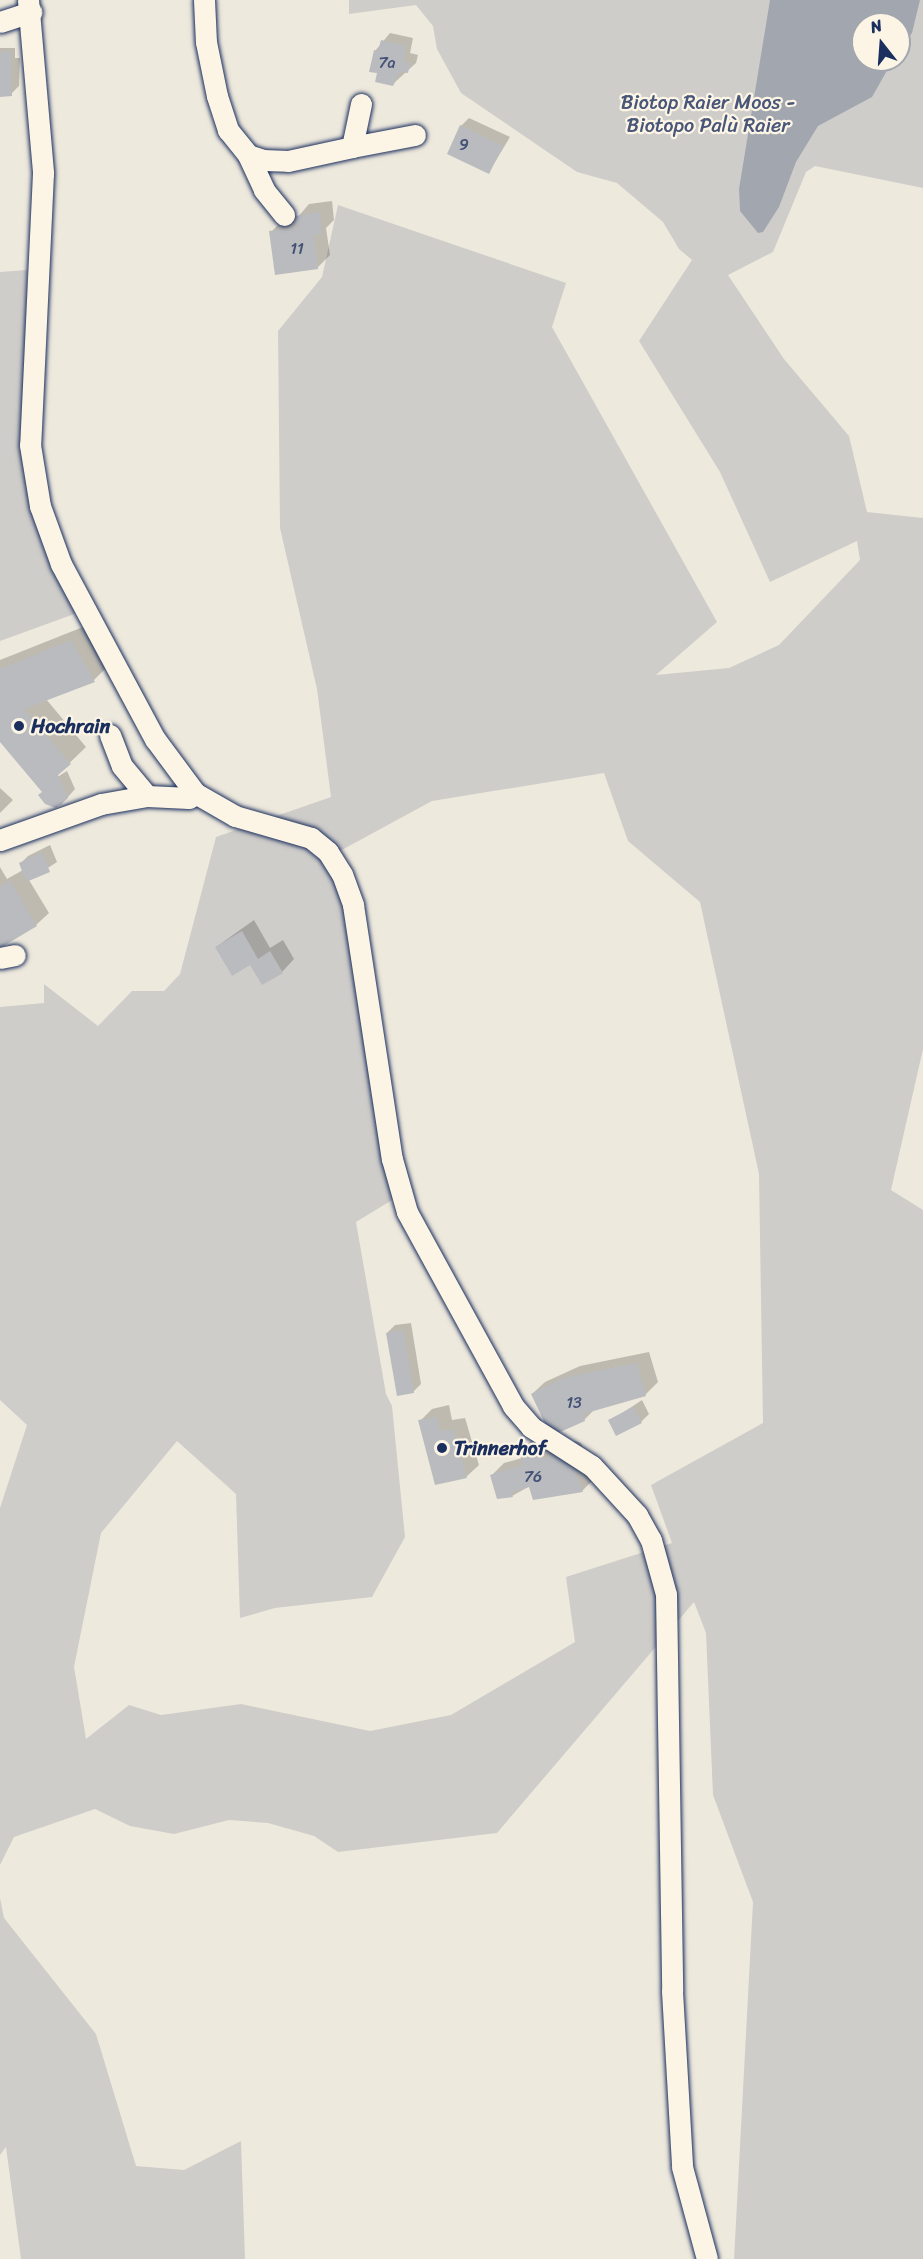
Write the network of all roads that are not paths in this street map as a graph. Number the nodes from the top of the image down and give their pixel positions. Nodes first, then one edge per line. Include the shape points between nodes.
1 (204, 0) edge
2 (30, 6) edge
3 (0, 22) edge
4 (361, 104) dead end
5 (415, 135) dead end
6 (352, 147) junction
7 (248, 155) junction
8 (284, 215) dead end
9 (110, 735) dead end
10 (195, 792) junction
11 (147, 796) junction
12 (0, 840) edge
13 (707, 2259) edge

1 - 7 street via 206,42 217,96 228,130
2 - 3 street
2 - 10 street via 43,173 30,445 40,506 61,564 117,670 155,739
4 - 6 street
5 - 6 street
6 - 7 street via 288,161
7 - 8 street via 264,190
9 - 11 street via 122,766
10 - 11 street via 189,798
10 - 13 street via 235,816 310,838 328,852 342,874 353,905 393,1159 406,1212 513,1406 531,1427 592,1466 637,1515 651,1540 666,1594 672,1991 682,2167
11 - 12 street via 102,804

